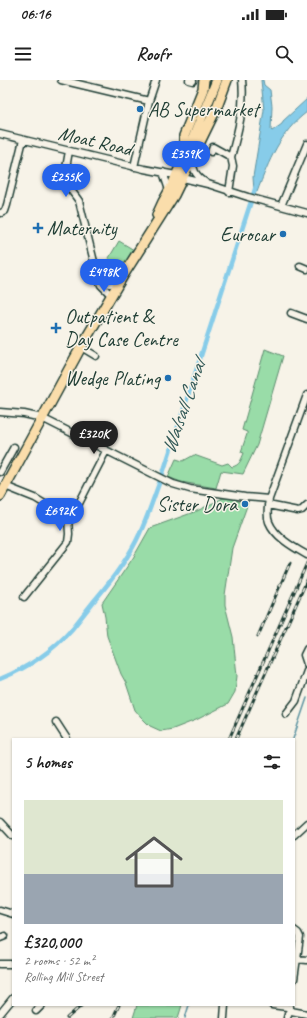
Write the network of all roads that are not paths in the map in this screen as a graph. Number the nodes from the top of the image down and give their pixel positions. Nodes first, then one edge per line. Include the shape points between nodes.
1 (61, 80) edge
2 (156, 80) edge
3 (204, 80) edge
4 (227, 80) edge
5 (242, 80) edge
6 (215, 83) edge
7 (149, 101) junction
8 (216, 108) junction
9 (0, 134) edge
10 (23, 140) junction
11 (307, 144) edge
12 (71, 152) junction
13 (211, 152) dead end
14 (195, 153) junction
15 (184, 157) junction
16 (231, 157) junction
17 (304, 161) edge
18 (134, 167) junction
19 (163, 172) junction
20 (180, 177) junction
21 (208, 184) junction
22 (169, 190) junction
23 (229, 192) junction
24 (281, 206) junction
25 (2, 213) dead end
26 (307, 214) edge
27 (153, 228) junction
28 (300, 266) dead end
29 (307, 269) edge
30 (98, 275) junction
31 (119, 282) junction
32 (112, 295) junction
33 (291, 313) dead end
34 (307, 319) edge
35 (81, 347) junction
36 (96, 356) dead end
37 (307, 395) edge
38 (0, 412) edge
39 (42, 418) junction
40 (14, 448) dead end
41 (106, 451) junction
42 (0, 472) edge
43 (5, 486) junction
44 (0, 496) edge
45 (268, 502) junction
46 (307, 505) edge
47 (68, 518) junction
48 (304, 553) edge
49 (24, 597) dead end
50 (307, 649) edge
51 (307, 664) edge
52 (307, 671) edge
53 (286, 714) dead end
54 (56, 722) dead end
55 (66, 738) edge
56 (0, 822) edge
57 (307, 823) edge
58 (295, 834) edge
59 (12, 835) edge
60 (0, 910) edge
61 (12, 914) edge
62 (295, 931) edge
63 (297, 959) junction
64 (307, 960) edge
65 (0, 964) edge
66 (12, 964) edge
67 (295, 972) edge
68 (12, 999) edge
69 (41, 1006) edge
70 (226, 1006) edge
71 (277, 1006) edge
72 (290, 1007) edge
73 (36, 1011) dead end
74 (0, 1014) edge
75 (307, 1014) edge
76 (224, 1018) edge
77 (288, 1018) edge

1 - 7 street
2 - 7 street
3 - 15 highway via 203,89 184,136
4 - 8 highway
5 - 16 street via 242,105
6 - 8 highway
6 - 15 highway
7 - 18 street
8 - 14 highway
9 - 10 street, Moat Road
10 - 12 street, Moat Road
10 - 25 street via 7,205
11 - 17 street
12 - 18 street, Moat Road
12 - 30 street via 66,168 67,183 79,201
13 - 16 street via 213,147
14 - 20 highway
14 - 21 street via 192,164 194,172
15 - 20 highway
16 - 23 street via 233,166
17 - 24 street
18 - 19 street, Moat Road
19 - 20 street, Moat Road
19 - 22 street
20 - 21 street, Moat Road
20 - 22 highway
20 - 27 highway via 166,209
21 - 23 street
22 - 27 highway
23 - 24 street
24 - 26 street
27 - 31 highway
28 - 29 street
30 - 31 street via 108,284
30 - 32 street via 101,285
31 - 32 highway
32 - 35 highway
33 - 34 street
35 - 36 street
35 - 39 highway
37 - 45 street
38 - 39 street
39 - 41 street
39 - 43 highway
40 - 42 street via 6,454
41 - 45 street via 154,476 190,489
41 - 47 street via 72,517
43 - 44 highway
43 - 47 street via 35,498
45 - 46 street via 298,511
45 - 48 street via 268,519 273,528
47 - 49 street via 68,542
50 - 51 street via 304,655
52 - 53 street via 296,701
54 - 55 street
56 - 59 street
57 - 58 street
60 - 61 street
62 - 63 street via 300,937
63 - 64 street
63 - 67 street
65 - 66 street
68 - 74 street
69 - 73 street
70 - 76 street
71 - 72 street
72 - 75 street via 292,1011
72 - 77 street

